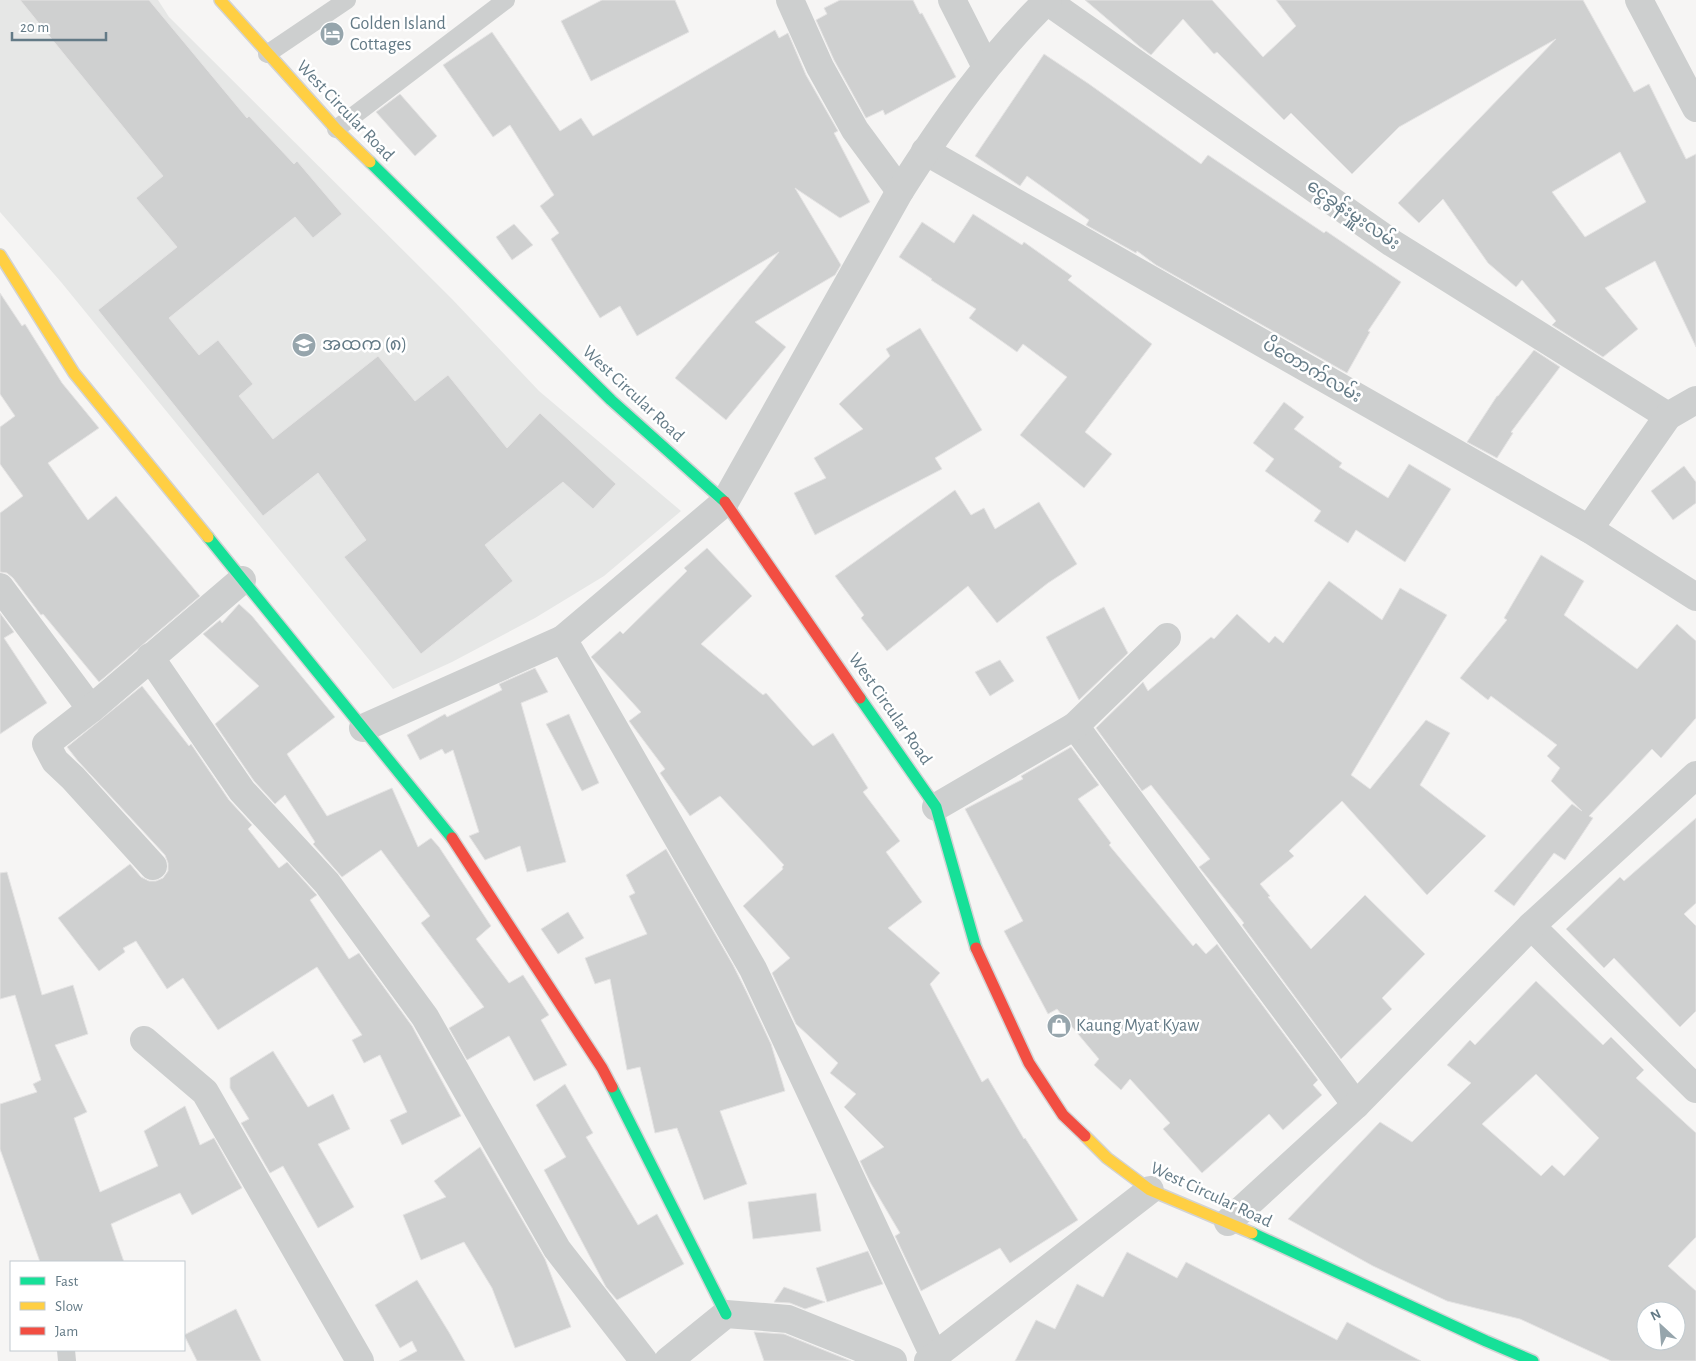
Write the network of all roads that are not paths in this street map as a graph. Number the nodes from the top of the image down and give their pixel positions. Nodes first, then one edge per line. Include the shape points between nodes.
1 (220, 0) edge
2 (347, 0) edge
3 (506, 0) edge
4 (790, 0) edge
5 (952, 0) edge
6 (1639, 0) edge
7 (1048, 1) edge
8 (267, 54) junction
9 (986, 67) junction
10 (1695, 106) edge
11 (336, 129) junction
12 (925, 151) junction
13 (900, 190) junction
14 (0, 255) edge
15 (1696, 400) edge
16 (1668, 416) junction
17 (724, 502) junction
18 (1589, 529) junction
19 (242, 580) junction
20 (0, 587) edge
21 (1696, 596) edge
22 (1167, 637) dead end
23 (563, 639) junction
24 (150, 657) junction
25 (91, 708) junction
26 (1075, 726) junction
27 (363, 728) junction
28 (1696, 775) edge
29 (936, 807) junction
30 (153, 866) dead end
31 (1531, 926) junction
32 (144, 1040) dead end
33 (1696, 1089) edge
34 (1356, 1105) junction
35 (1150, 1190) junction
36 (1228, 1222) junction
37 (726, 1314) junction
38 (931, 1359) edge
39 (360, 1361) edge
40 (644, 1361) edge
41 (668, 1361) edge
42 (893, 1361) edge
43 (1533, 1361) edge

1 - 8 street, West Circular Road
2 - 8 lane
3 - 11 lane
4 - 13 street via 820,67 855,130
5 - 9 street
6 - 10 street
7 - 9 street
7 - 16 street, ငွေခွန်းမှူးလမ်း via 1392,242
8 - 11 street, West Circular Road
9 - 12 street
11 - 17 street, West Circular Road via 611,400
12 - 13 street
12 - 18 street, ပိတောက်လမ်း
13 - 17 street
14 - 19 street via 74,373
15 - 16 street
16 - 18 street
17 - 23 street
17 - 29 street, West Circular Road
18 - 21 street, ပိတောက်လမ်း
19 - 24 street
19 - 27 street
20 - 25 street
22 - 26 street
23 - 27 street
23 - 38 street via 753,969
24 - 25 street
24 - 40 street via 242,790 327,883 425,1017 557,1249
25 - 30 street via 46,744 55,761
26 - 29 street
26 - 34 street
27 - 37 street via 447,830 602,1068
28 - 31 street
29 - 35 street, West Circular Road via 974,944 1029,1062 1062,1114 1107,1158
31 - 33 street
31 - 34 street
32 - 39 street via 205,1092
34 - 36 street
35 - 36 street, West Circular Road
35 - 38 street
36 - 43 street, West Circular Road
37 - 41 street
37 - 42 street via 788,1319

